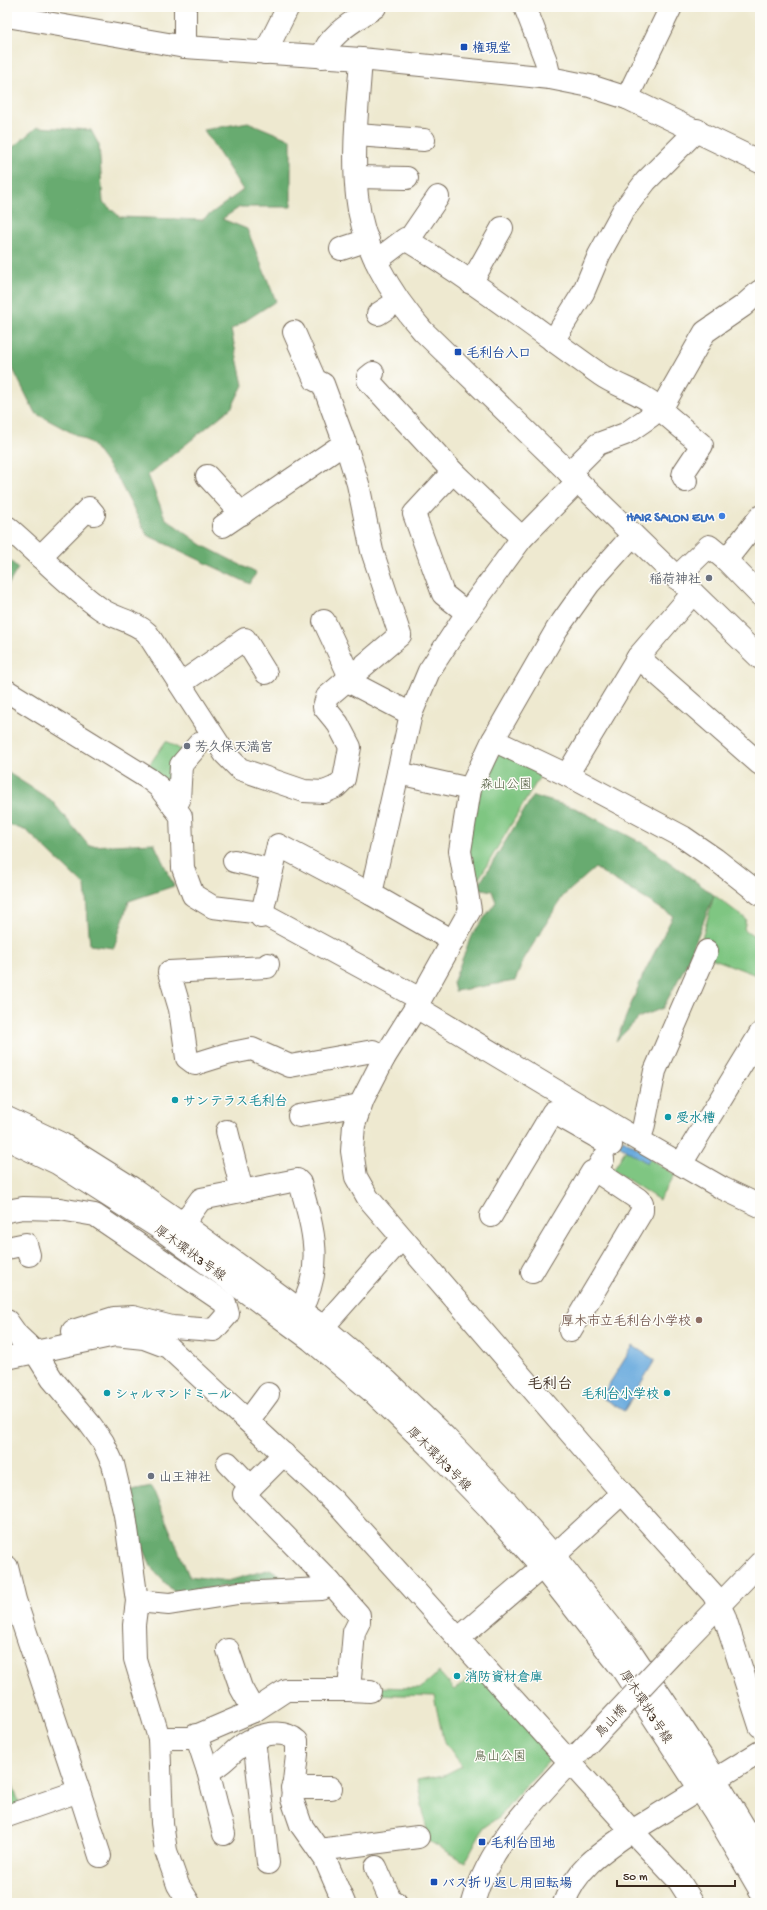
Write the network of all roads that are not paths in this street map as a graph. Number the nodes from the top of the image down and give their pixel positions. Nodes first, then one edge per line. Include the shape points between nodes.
1 (185, 7) edge
2 (288, 7) edge
3 (375, 7) edge
4 (525, 7) edge
5 (671, 7) edge
6 (7, 16) edge
7 (186, 47) junction
8 (264, 53) junction
9 (322, 57) junction
10 (361, 59) junction
11 (550, 78) junction
12 (627, 98) junction
13 (697, 130) junction
14 (356, 135) junction
15 (424, 140) dead end
16 (760, 162) edge
17 (356, 177) junction
18 (406, 178) dead end
19 (438, 196) dead end
20 (502, 228) dead end
21 (368, 240) junction
22 (408, 241) junction
23 (341, 249) dead end
24 (376, 261) junction
25 (471, 283) junction
26 (760, 290) edge
27 (398, 301) junction
28 (378, 314) dead end
29 (294, 332) dead end
30 (553, 341) junction
31 (373, 373) dead end
32 (658, 409) junction
33 (345, 443) junction
34 (453, 472) junction
35 (207, 476) dead end
36 (573, 477) junction
37 (686, 481) dead end
38 (94, 514) dead end
39 (242, 514) junction
40 (760, 517) edge
41 (223, 526) dead end
42 (7, 528) edge
43 (633, 535) junction
44 (522, 538) junction
45 (40, 557) junction
46 (726, 560) junction
47 (676, 578) junction
48 (692, 593) junction
49 (760, 595) edge
50 (467, 613) junction
51 (324, 621) dead end
52 (638, 656) junction
53 (760, 658) edge
54 (266, 673) dead end
55 (348, 679) junction
56 (180, 684) junction
57 (7, 691) edge
58 (412, 714) junction
59 (493, 740) junction
60 (199, 744) dead end
61 (752, 765) edge
62 (398, 773) junction
63 (567, 774) junction
64 (470, 790) junction
65 (174, 807) junction
66 (234, 861) dead end
67 (272, 870) junction
68 (371, 894) junction
69 (760, 894) edge
70 (262, 915) junction
71 (453, 941) junction
72 (707, 951) dead end
73 (268, 964) dead end
74 (418, 1003) junction
75 (760, 1034) edge
76 (384, 1058) junction
77 (360, 1105) junction
78 (299, 1116) dead end
79 (7, 1118) edge
80 (227, 1131) dead end
81 (7, 1139) edge
82 (624, 1139) junction
83 (681, 1164) junction
84 (596, 1170) junction
85 (242, 1191) junction
86 (758, 1200) edge
87 (7, 1211) edge
88 (491, 1216) dead end
89 (183, 1224) junction
90 (401, 1239) junction
91 (7, 1248) edge
92 (29, 1255) dead end
93 (532, 1264) dead end
94 (300, 1311) junction
95 (7, 1321) edge
96 (571, 1321) dead end
97 (323, 1327) junction
98 (44, 1350) junction
99 (7, 1358) edge
100 (268, 1394) dead end
101 (248, 1421) junction
102 (284, 1454) junction
103 (228, 1463) dead end
104 (251, 1487) junction
105 (622, 1493) junction
106 (548, 1561) junction
107 (760, 1563) edge
108 (7, 1567) edge
109 (330, 1582) junction
110 (137, 1601) junction
111 (718, 1605) junction
112 (459, 1638) junction
113 (228, 1650) dead end
114 (756, 1700) edge
115 (254, 1711) junction
116 (760, 1726) edge
117 (196, 1735) junction
118 (158, 1738) junction
119 (254, 1738) junction
120 (760, 1752) edge
121 (575, 1757) junction
122 (208, 1771) junction
123 (708, 1785) junction
124 (292, 1788) junction
125 (331, 1788) dead end
126 (79, 1791) junction
127 (7, 1816) edge
128 (632, 1831) junction
129 (224, 1834) dead end
130 (418, 1837) dead end
131 (319, 1850) junction
132 (760, 1853) edge
133 (100, 1856) dead end
134 (268, 1863) dead end
135 (376, 1867) dead end
136 (760, 1890) edge
137 (477, 1891) edge
138 (686, 1900) edge
139 (189, 1903) edge
140 (344, 1903) edge
141 (396, 1903) edge
142 (564, 1903) edge

1 - 7 street
2 - 8 street
3 - 9 street via 325,46
4 - 11 street
5 - 12 street
6 - 7 street
7 - 8 street
8 - 9 street
9 - 10 street
10 - 11 street
10 - 14 street
11 - 12 street via 590,86
12 - 13 street
13 - 16 street
13 - 30 street via 646,181 623,211 599,255 583,293
14 - 15 street
14 - 17 street
17 - 18 street
17 - 21 street via 357,197
19 - 22 street
20 - 25 street
21 - 23 street
21 - 24 street
22 - 24 street via 405,239
22 - 25 street
24 - 27 street
25 - 30 street
26 - 32 street via 743,306 705,332
27 - 28 street
27 - 36 street via 423,331
29 - 33 street via 314,380 323,384
30 - 32 street via 614,384 650,401
31 - 34 street via 368,380
32 - 36 street via 625,434 598,444
32 - 37 street via 702,445 684,472
33 - 39 street
33 - 55 street via 358,484 372,551 400,635
34 - 44 street
34 - 50 street via 414,514 443,594
35 - 39 street
36 - 43 street
36 - 44 street
38 - 45 street via 89,508
39 - 41 street
40 - 46 street
42 - 45 street
43 - 47 street
43 - 59 street via 589,584 558,629
44 - 50 street
45 - 56 street via 111,616 142,627
46 - 47 street via 709,546
46 - 49 street
47 - 48 street
48 - 52 street
48 - 53 street
50 - 58 street via 429,671
51 - 55 street
52 - 61 street
52 - 63 street
54 - 56 street via 250,635
55 - 56 street via 327,697 324,707 338,724 350,747 344,779 336,787 324,792 304,791 240,769 225,754
55 - 58 street
57 - 65 street via 92,737 159,787
58 - 62 street
59 - 63 street
59 - 64 street
60 - 65 street via 181,765 179,800
62 - 64 street
62 - 68 street
63 - 69 street via 684,837
64 - 71 street via 460,851 470,910
65 - 70 street via 181,816 183,868 193,895 213,907
66 - 67 street
67 - 68 street via 278,845
67 - 70 street
68 - 71 street
70 - 74 street
71 - 74 street
72 - 82 street via 655,1071 644,1129
73 - 76 street via 267,967 169,972 180,1009 187,1058 195,1064 252,1049 290,1066 373,1051
74 - 76 street
74 - 82 street
75 - 83 street
76 - 77 street
77 - 78 street
77 - 90 street via 354,1125 352,1151 356,1177 368,1198
79 - 89 street, 厚木環状3号線 via 62,1144
80 - 85 street
81 - 106 street, 厚木環状3号線 via 57,1163 159,1228 311,1340 375,1394 489,1508
82 - 83 street
82 - 84 street
82 - 88 street via 553,1112
83 - 86 street via 722,1188
84 - 93 street via 592,1172
84 - 96 street via 638,1199 642,1204 642,1211
85 - 89 street via 201,1199
85 - 94 street via 297,1180 300,1183 316,1245 311,1283
87 - 98 street via 23,1208 60,1209 95,1215 226,1303 228,1314 214,1330 172,1327 134,1317 114,1318 77,1330
89 - 94 street, 厚木環状3号線
90 - 97 street
90 - 105 street
91 - 92 street via 26,1244
94 - 97 street, 厚木環状3号線
95 - 98 street via 17,1335
97 - 106 street, 厚木環状3号線 via 387,1381 501,1495
98 - 99 street
98 - 101 street via 115,1335 144,1338 168,1347
98 - 110 street via 52,1379 103,1442 113,1464 125,1515
100 - 101 street
101 - 102 street
102 - 104 street
102 - 112 street via 334,1500
103 - 104 street
104 - 109 street via 244,1494
105 - 106 street
105 - 111 street via 713,1594
106 - 112 street
106 - 123 street, 厚木環状3号線 via 632,1653
107 - 111 street, 鳥山橋
108 - 126 street via 15,1600
109 - 110 street via 322,1589 238,1593 169,1604
109 - 115 street via 359,1615 354,1632 359,1690 286,1690
110 - 118 street via 134,1624 135,1659
111 - 114 street
111 - 121 street, 鳥山橋, bridge
112 - 121 street
113 - 115 street via 241,1688
114 - 116 street
115 - 117 street
117 - 118 street via 191,1738
117 - 122 street
118 - 139 street via 162,1823 166,1851 178,1886
119 - 122 street via 238,1748 218,1767
119 - 124 street via 276,1733 291,1735 297,1741 298,1755
119 - 134 street
120 - 123 street
121 - 128 street
121 - 137 street, 鳥山橋 via 514,1824 492,1856
122 - 129 street
123 - 128 street
123 - 132 street, 厚木環状3号線
123 - 136 street, 厚木環状3号線
124 - 125 street
124 - 131 street via 292,1799 301,1825
126 - 127 street
126 - 133 street
128 - 138 street via 679,1881
128 - 142 street via 598,1854 582,1871
130 - 131 street
131 - 140 street
135 - 141 street via 391,1902

